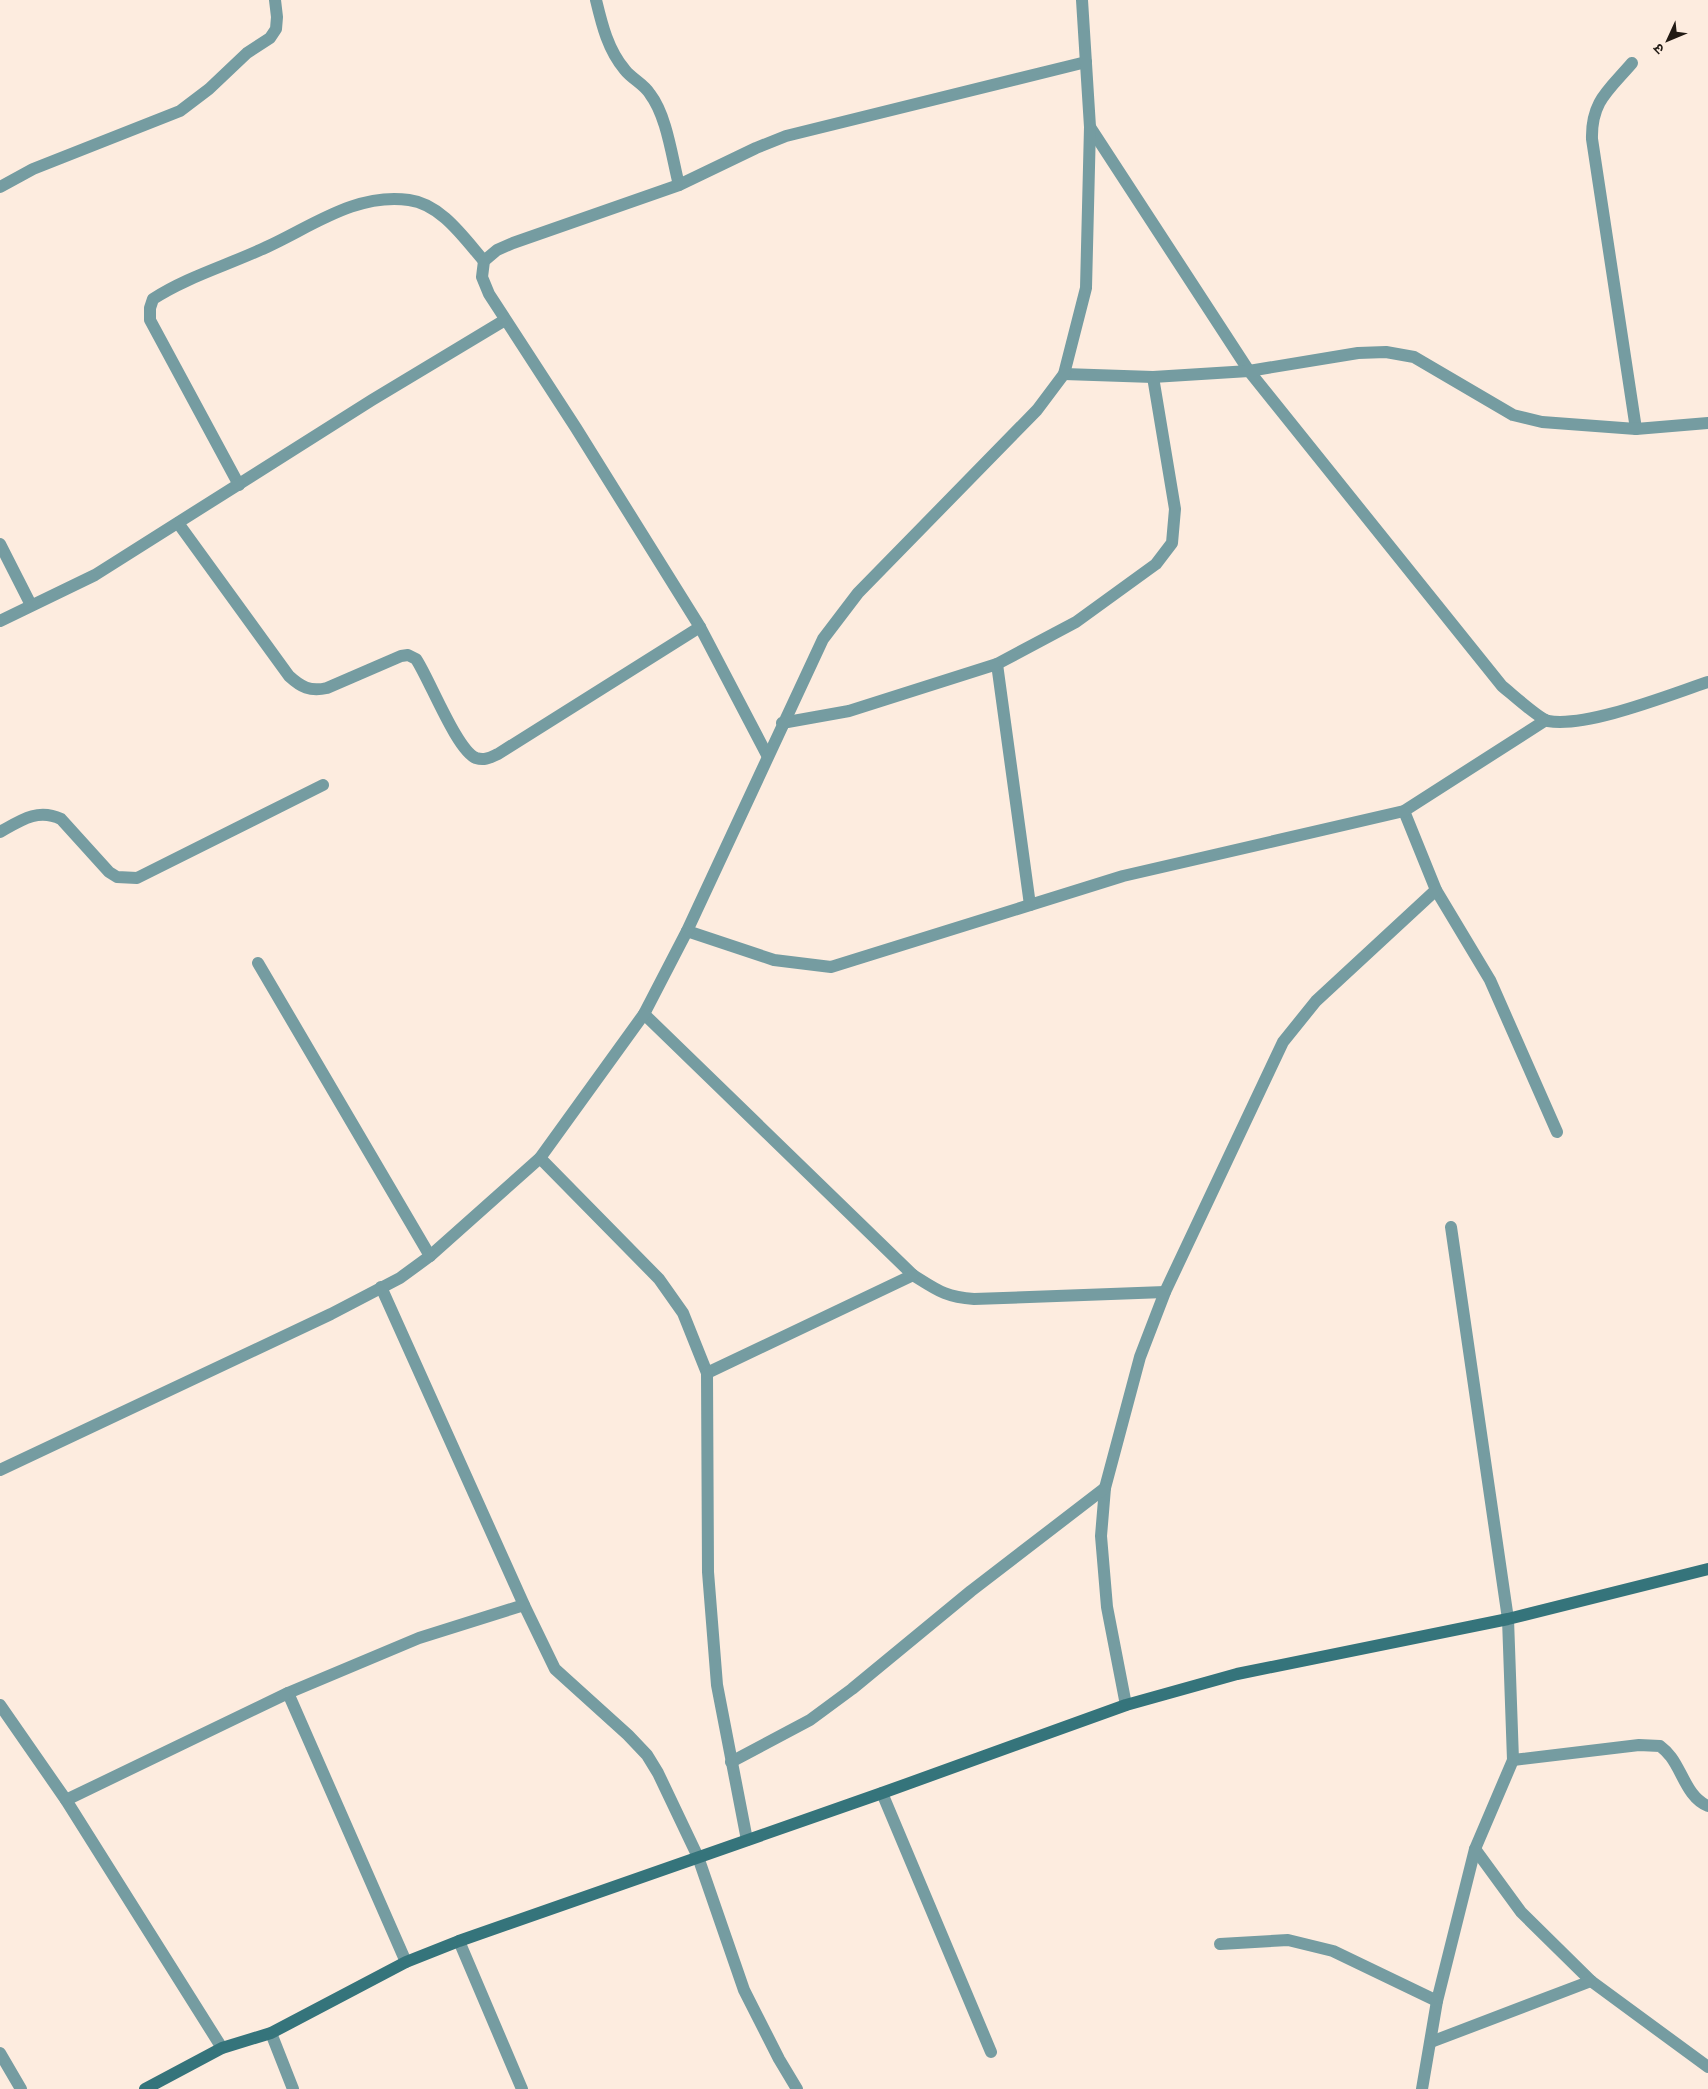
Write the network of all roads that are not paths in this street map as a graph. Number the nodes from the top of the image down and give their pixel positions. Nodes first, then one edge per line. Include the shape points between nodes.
1 (275, 0) edge
2 (596, 0) edge
3 (1082, 0) edge
4 (1086, 62) junction
5 (1632, 62) dead end
6 (1090, 127) junction
7 (679, 185) junction
8 (0, 187) edge
9 (484, 260) junction
10 (505, 320) junction
11 (1249, 371) junction
12 (1064, 374) junction
13 (1153, 377) junction
14 (1708, 423) edge
15 (1636, 428) junction
16 (239, 485) junction
17 (178, 523) junction
18 (0, 544) edge
19 (31, 605) junction
20 (0, 621) edge
21 (700, 627) junction
22 (997, 664) junction
23 (1708, 682) edge
24 (1546, 720) junction
25 (782, 723) junction
26 (767, 755) junction
27 (323, 785) dead end
28 (1404, 811) junction
29 (0, 832) edge
30 (1436, 890) junction
31 (1030, 905) junction
32 (687, 931) junction
33 (258, 963) dead end
34 (644, 1014) junction
35 (1557, 1132) dead end
36 (540, 1158) junction
37 (1451, 1227) dead end
38 (430, 1256) junction
39 (913, 1275) junction
40 (381, 1287) junction
41 (1166, 1292) junction
42 (706, 1373) junction
43 (0, 1470) edge
44 (1105, 1488) junction
45 (1708, 1569) edge
46 (524, 1605) junction
47 (1508, 1619) junction
48 (288, 1693) junction
49 (0, 1705) edge
50 (1126, 1705) junction
51 (1513, 1760) junction
52 (731, 1762) junction
53 (882, 1793) junction
54 (66, 1800) junction
55 (1708, 1806) edge
56 (747, 1840) junction
57 (1475, 1849) junction
58 (698, 1856) junction
59 (459, 1941) junction
60 (1220, 1944) dead end
61 (406, 1962) junction
62 (1591, 1981) junction
63 (1437, 2001) junction
64 (270, 2033) junction
65 (1432, 2042) junction
66 (222, 2048) junction
67 (991, 2052) dead end
68 (0, 2053) edge
69 (1708, 2067) edge
70 (21, 2089) edge
71 (145, 2089) edge
72 (293, 2089) edge
73 (522, 2089) edge
74 (797, 2089) edge
75 (1422, 2089) edge

1 - 8 street via 278,17 270,38 247,53 180,111 34,169
2 - 7 street via 604,34 612,49 625,70 650,93 661,116
3 - 4 street
4 - 6 street
4 - 7 street via 786,136
5 - 15 street via 1597,103 1592,122
6 - 11 street
6 - 12 street via 1086,288
7 - 9 street via 513,242
9 - 10 street via 482,277
9 - 16 street via 443,216 427,206 409,200 376,200 339,210 278,242 153,299 150,320
10 - 16 street
10 - 21 street
11 - 13 street
11 - 15 street via 1358,353 1386,352 1414,357 1513,415 1542,422
11 - 24 street via 1502,686
12 - 13 street
12 - 25 street via 1037,410 858,592 823,639
13 - 22 street via 1175,509 1172,542 1156,564 1076,622
14 - 15 street
16 - 17 street
17 - 19 street via 95,575
17 - 21 street via 289,676 301,687 327,688 408,655 419,663 467,752 486,760
18 - 19 street
19 - 20 street
21 - 26 street
22 - 25 street via 849,711
22 - 31 street
23 - 24 street via 1576,722
24 - 28 street
25 - 26 street
26 - 32 street
27 - 29 street via 138,878 117,877 109,872 61,819 50,814 39,813 24,818
28 - 30 street
28 - 31 street via 1122,876
30 - 35 street via 1490,980
30 - 41 street via 1316,1002 1283,1042
31 - 32 street via 831,967 774,960
32 - 34 street
33 - 38 street
34 - 36 street
34 - 39 street
36 - 38 street
36 - 42 street via 659,1279 683,1313
37 - 47 street
38 - 40 street via 400,1278
39 - 41 street via 947,1296 966,1299
39 - 42 street
40 - 43 street via 331,1314
40 - 46 street
41 - 44 street via 1140,1357
42 - 52 street via 708,1572 717,1685
44 - 50 street via 1100,1536 1106,1598
44 - 52 street via 971,1591 838,1700 810,1720
45 - 47 street
46 - 48 street via 419,1638
46 - 58 street via 555,1669 647,1755
47 - 50 street via 1237,1674
47 - 51 street
48 - 54 street
48 - 61 street
49 - 54 street
50 - 53 street
51 - 55 street via 1639,1745 1660,1746 1671,1756 1690,1791 1700,1803
51 - 57 street
52 - 56 street
53 - 56 street
53 - 67 street
54 - 66 street
56 - 58 street
57 - 62 street via 1521,1912
57 - 63 street
58 - 59 street
58 - 74 street via 744,1990
59 - 61 street
59 - 73 street
60 - 63 street via 1288,1940 1333,1951
61 - 64 street
62 - 65 street
62 - 69 street
63 - 65 street
64 - 66 street
64 - 72 street
65 - 75 street
66 - 71 street
68 - 70 street

